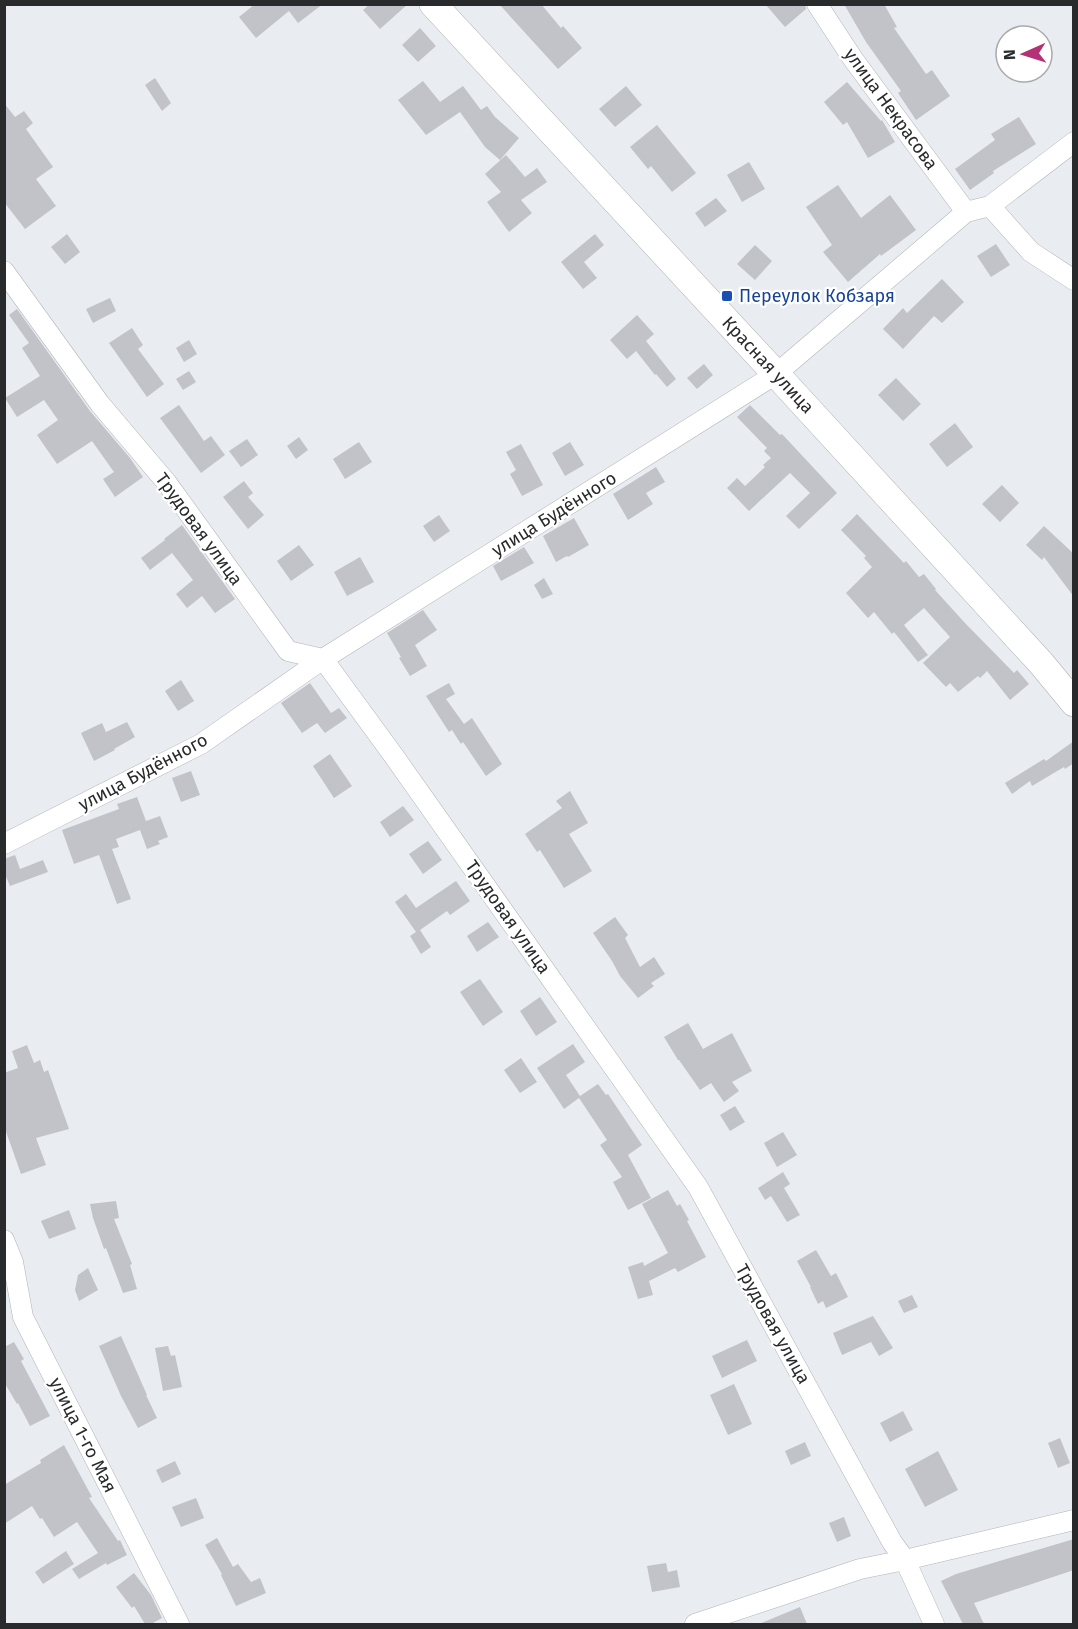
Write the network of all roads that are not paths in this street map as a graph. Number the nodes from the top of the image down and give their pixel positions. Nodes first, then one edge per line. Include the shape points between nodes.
1 (433, 4) edge
2 (817, 4) edge
3 (1074, 142) edge
4 (990, 206) junction
5 (966, 212) junction
6 (4, 271) edge
7 (1074, 280) edge
8 (776, 374) junction
9 (323, 659) junction
10 (1074, 704) edge
11 (4, 843) edge
12 (4, 1240) edge
13 (1074, 1520) edge
14 (905, 1560) junction
15 (179, 1624) edge
16 (695, 1624) edge
17 (934, 1624) edge

1 - 8 main road, Красная улица
2 - 5 street, улица Некрасова
3 - 4 street, улица Будённого
4 - 5 street, улица Будённого
4 - 7 street via 1031,252
5 - 8 street, улица Будённого
6 - 9 street, Трудовая улица via 100,404 167,483 288,651
8 - 9 street, улица Будённого
8 - 10 main road, Красная улица
9 - 11 street, улица Будённого via 201,744
9 - 14 street, Трудовая улица via 698,1188
12 - 15 street, улица 1-го Мая via 13,1262 23,1317
13 - 14 street
14 - 16 street via 860,1569
14 - 17 street, Трудовая улица

